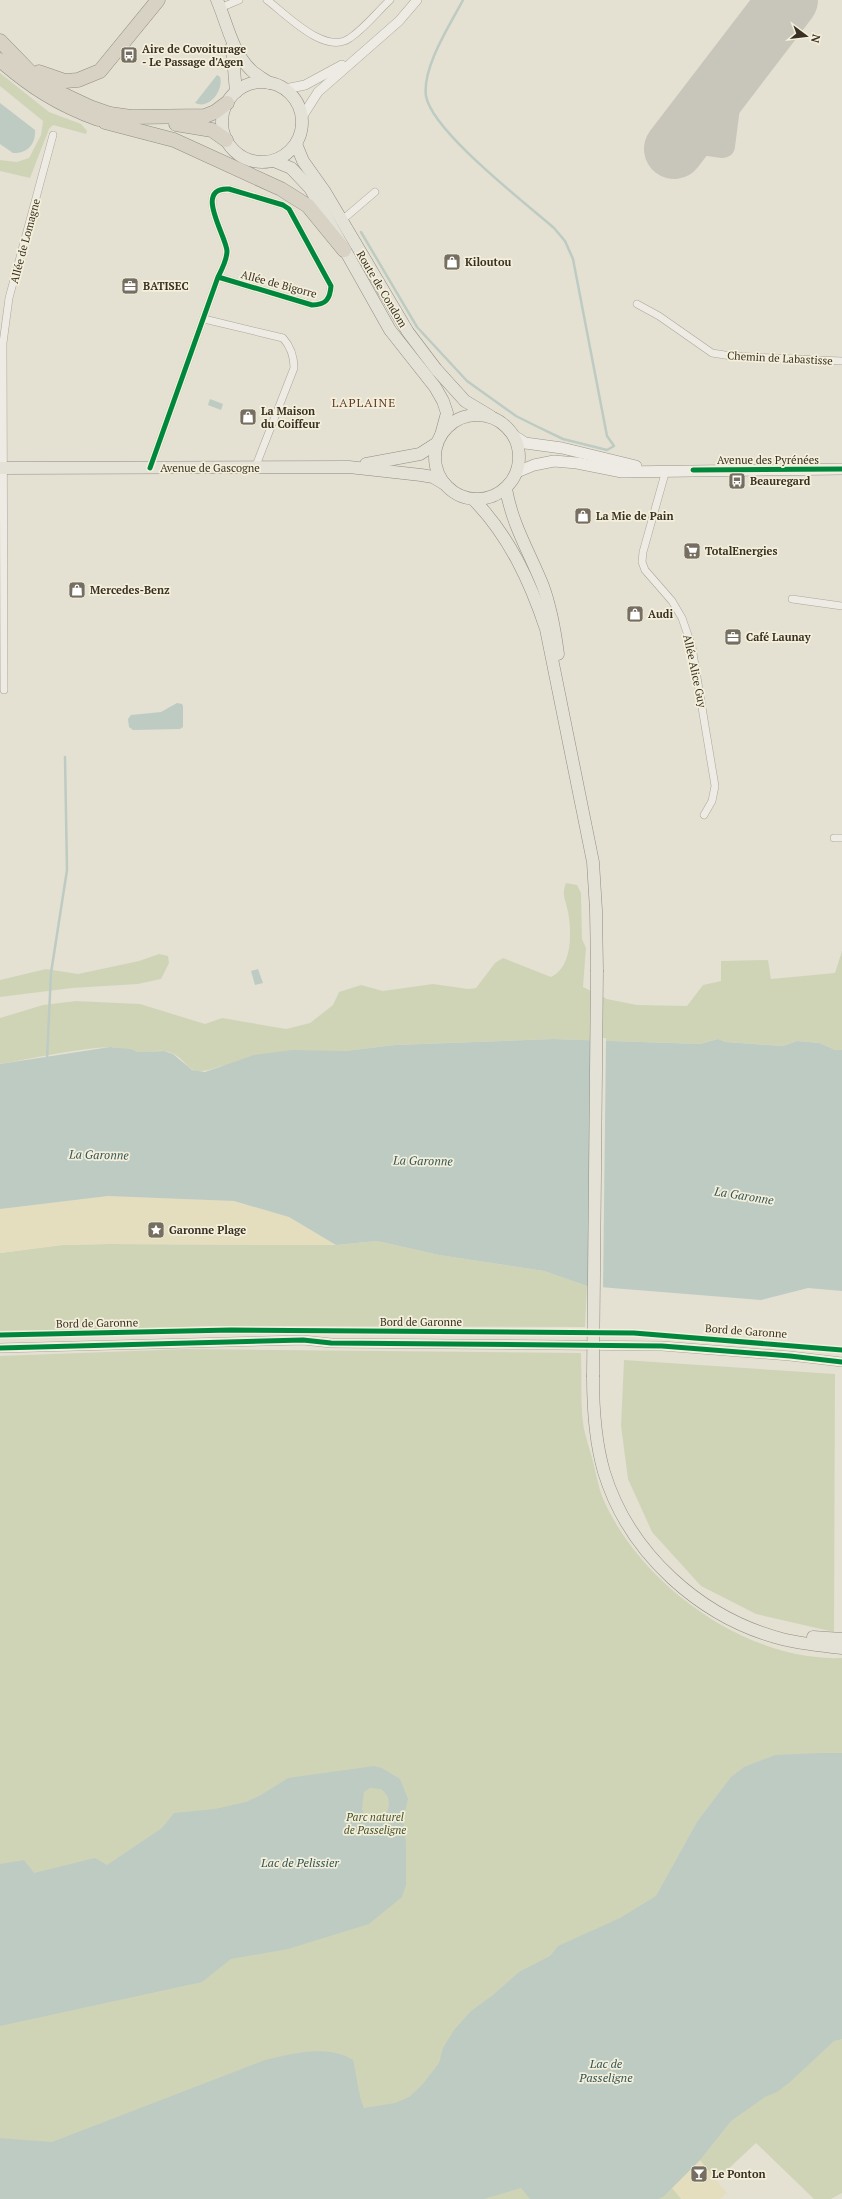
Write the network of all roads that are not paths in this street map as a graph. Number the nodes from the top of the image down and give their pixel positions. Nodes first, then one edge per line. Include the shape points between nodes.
1 (158, 0) edge
2 (239, 0) edge
3 (267, 0) edge
4 (390, 0) edge
5 (417, 0) edge
6 (219, 4) edge
7 (232, 39) junction
8 (0, 41) edge
9 (366, 50) junction
10 (0, 60) edge
11 (21, 63) junction
12 (269, 83) junction
13 (285, 89) junction
14 (236, 92) junction
15 (227, 103) junction
16 (302, 117) junction
17 (105, 122) junction
18 (53, 135) dead end
19 (226, 140) junction
20 (296, 144) junction
21 (274, 161) junction
22 (375, 192) dead end
23 (342, 221) junction
24 (344, 250) junction
25 (218, 277) junction
26 (637, 304) dead end
27 (204, 318) junction
28 (842, 361) edge
29 (490, 416) junction
30 (514, 436) junction
31 (439, 439) junction
32 (2, 468) edge
33 (150, 468) junction
34 (255, 468) junction
35 (349, 468) junction
36 (842, 469) edge
37 (662, 470) junction
38 (517, 472) junction
39 (444, 484) junction
40 (506, 489) junction
41 (474, 500) junction
42 (792, 599) dead end
43 (842, 606) edge
44 (4, 690) dead end
45 (704, 815) dead end
46 (600, 970) junction
47 (0, 1348) edge
48 (842, 1362) edge
49 (595, 1376) junction
50 (842, 1639) edge
51 (814, 1645) junction
52 (842, 1645) edge
53 (842, 1648) edge

1 - 11 highway via 100,71 91,76 65,82
2 - 6 street
3 - 4 street via 313,36 324,42 333,43 350,39
5 - 9 street
6 - 7 main road
7 - 12 main road via 251,70
7 - 14 main road
8 - 11 highway
9 - 13 street via 319,79 297,88
9 - 16 street via 318,92
10 - 17 highway via 29,85 53,100
11 - 15 highway via 35,77 58,92 110,114 131,117 205,116
12 - 13 main road
12 - 14 main road via 252,84
13 - 16 main road via 299,107
14 - 15 main road
15 - 19 main road via 223,115
16 - 20 main road via 301,131
17 - 19 highway via 192,126 212,130
17 - 24 highway via 174,140 281,189 308,206
18 - 32 street, Allée de Lomagne via 6,315 3,343
19 - 21 main road via 241,156 263,162
20 - 21 main road
20 - 23 main road, Route de Condom via 303,161
21 - 24 main road, Route de Condom via 291,168 310,188
22 - 23 street
23 - 29 main road, Route de Condom via 400,321 418,346 465,401
24 - 31 main road, Route de Condom via 390,330 443,401 447,413
25 - 25 street, Allée de Bigorre via 227,250 212,202 222,188 283,205 289,209 331,286 331,295 326,302 312,305
25 - 27 street, Allée de Bigorre
26 - 28 street, Chemin de Labastisse via 712,353
27 - 33 street, Allée de Bigorre
27 - 34 street via 283,338 294,357 294,368
29 - 30 main road
29 - 31 main road via 476,414 462,417 450,424
30 - 37 main road, Avenue des Pyrénées via 525,443 562,448 624,464
30 - 38 main road via 520,454
31 - 35 main road, Avenue de Gascogne via 420,454
31 - 39 main road via 435,457 437,471
32 - 33 main road, Avenue de Gascogne
32 - 44 street, Allée de Lomagne
33 - 34 main road, Avenue de Gascogne
34 - 35 main road, Avenue de Gascogne
35 - 39 main road, Avenue de Gascogne via 421,474
36 - 37 main road, Avenue des Pyrénées
37 - 38 main road, Avenue des Pyrénées via 622,472 577,463 554,462 534,465
37 - 45 street, Allée Alice Guy via 642,562 650,577 672,601 682,618 692,648 715,786 712,801
38 - 40 main road
39 - 41 main road via 462,498
40 - 41 main road via 486,499
40 - 46 main road via 510,510 542,585 555,630 597,860 601,896
41 - 46 main road via 491,517 519,563 546,629 593,862
42 - 43 street
46 - 49 main road, bridge
47 - 48 street via 303,1340 331,1343 548,1346 607,1344 739,1351
49 - 50 main road via 600,1429 610,1476 632,1523 664,1564 697,1593 745,1618 790,1633
49 - 51 main road via 594,1424 609,1485 627,1523 656,1562 690,1594 709,1607 755,1630 782,1639
51 - 52 main road
51 - 53 main road

